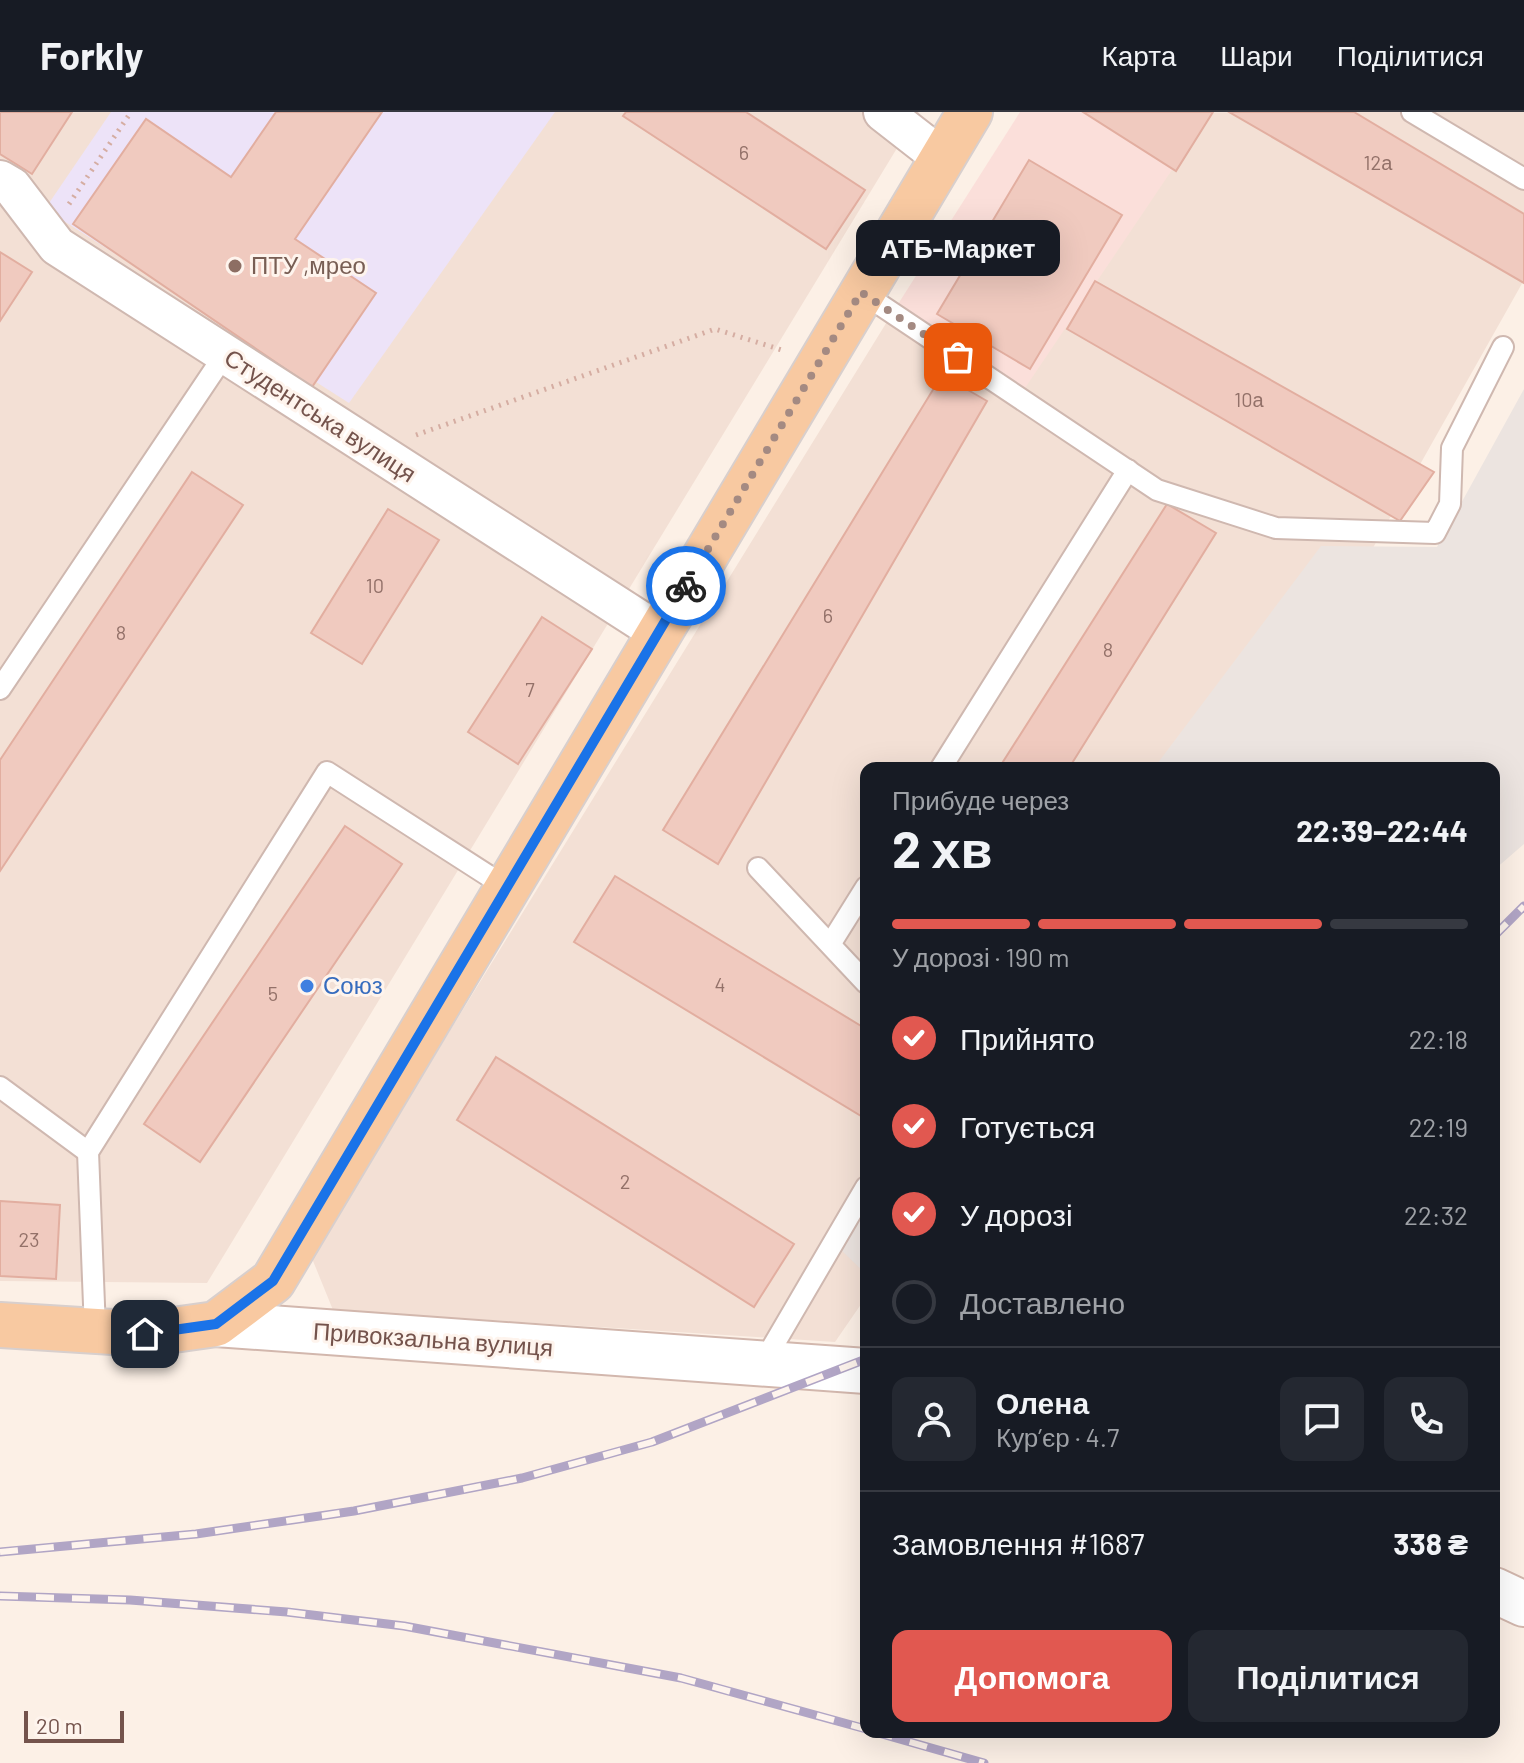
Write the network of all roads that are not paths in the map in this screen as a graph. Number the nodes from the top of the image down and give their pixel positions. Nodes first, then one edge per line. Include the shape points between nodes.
1 (883, 112) edge
2 (970, 112) edge
3 (1412, 112) edge
4 (942, 158) junction
5 (1524, 179) edge
6 (0, 180) edge
7 (861, 292) junction
8 (1503, 347) dead end
9 (225, 354) junction
10 (1128, 470) junction
11 (658, 632) junction
12 (0, 689) edge
13 (945, 762) edge
14 (758, 868) dead end
15 (506, 887) junction
16 (860, 897) edge
17 (831, 943) junction
18 (860, 976) edge
19 (0, 1087) edge
20 (88, 1152) junction
21 (860, 1197) edge
22 (216, 1324) junction
23 (0, 1325) edge
24 (95, 1330) junction
25 (763, 1363) junction
26 (860, 1371) edge
27 (1500, 1593) edge
28 (1524, 1604) edge

1 - 4 street
2 - 4 main road
3 - 5 lane
4 - 7 main road
6 - 9 street, Студентська вулиця via 12,187 57,246
7 - 10 lane
7 - 11 main road
8 - 10 lane via 1452,448 1450,504 1435,533 1276,528 1157,490
9 - 11 street, Студентська вулиця
9 - 12 lane
10 - 13 lane
11 - 15 main road
14 - 17 lane
15 - 20 lane via 327,772
15 - 22 main road via 273,1281
16 - 17 lane
17 - 18 lane
19 - 20 lane
20 - 24 lane
21 - 25 lane
22 - 24 main road, Привокзальна вулиця via 145,1334
22 - 25 main road, Привокзальна вулиця
23 - 24 main road, Привокзальна вулиця
25 - 26 main road, Привокзальна вулиця
27 - 28 main road

